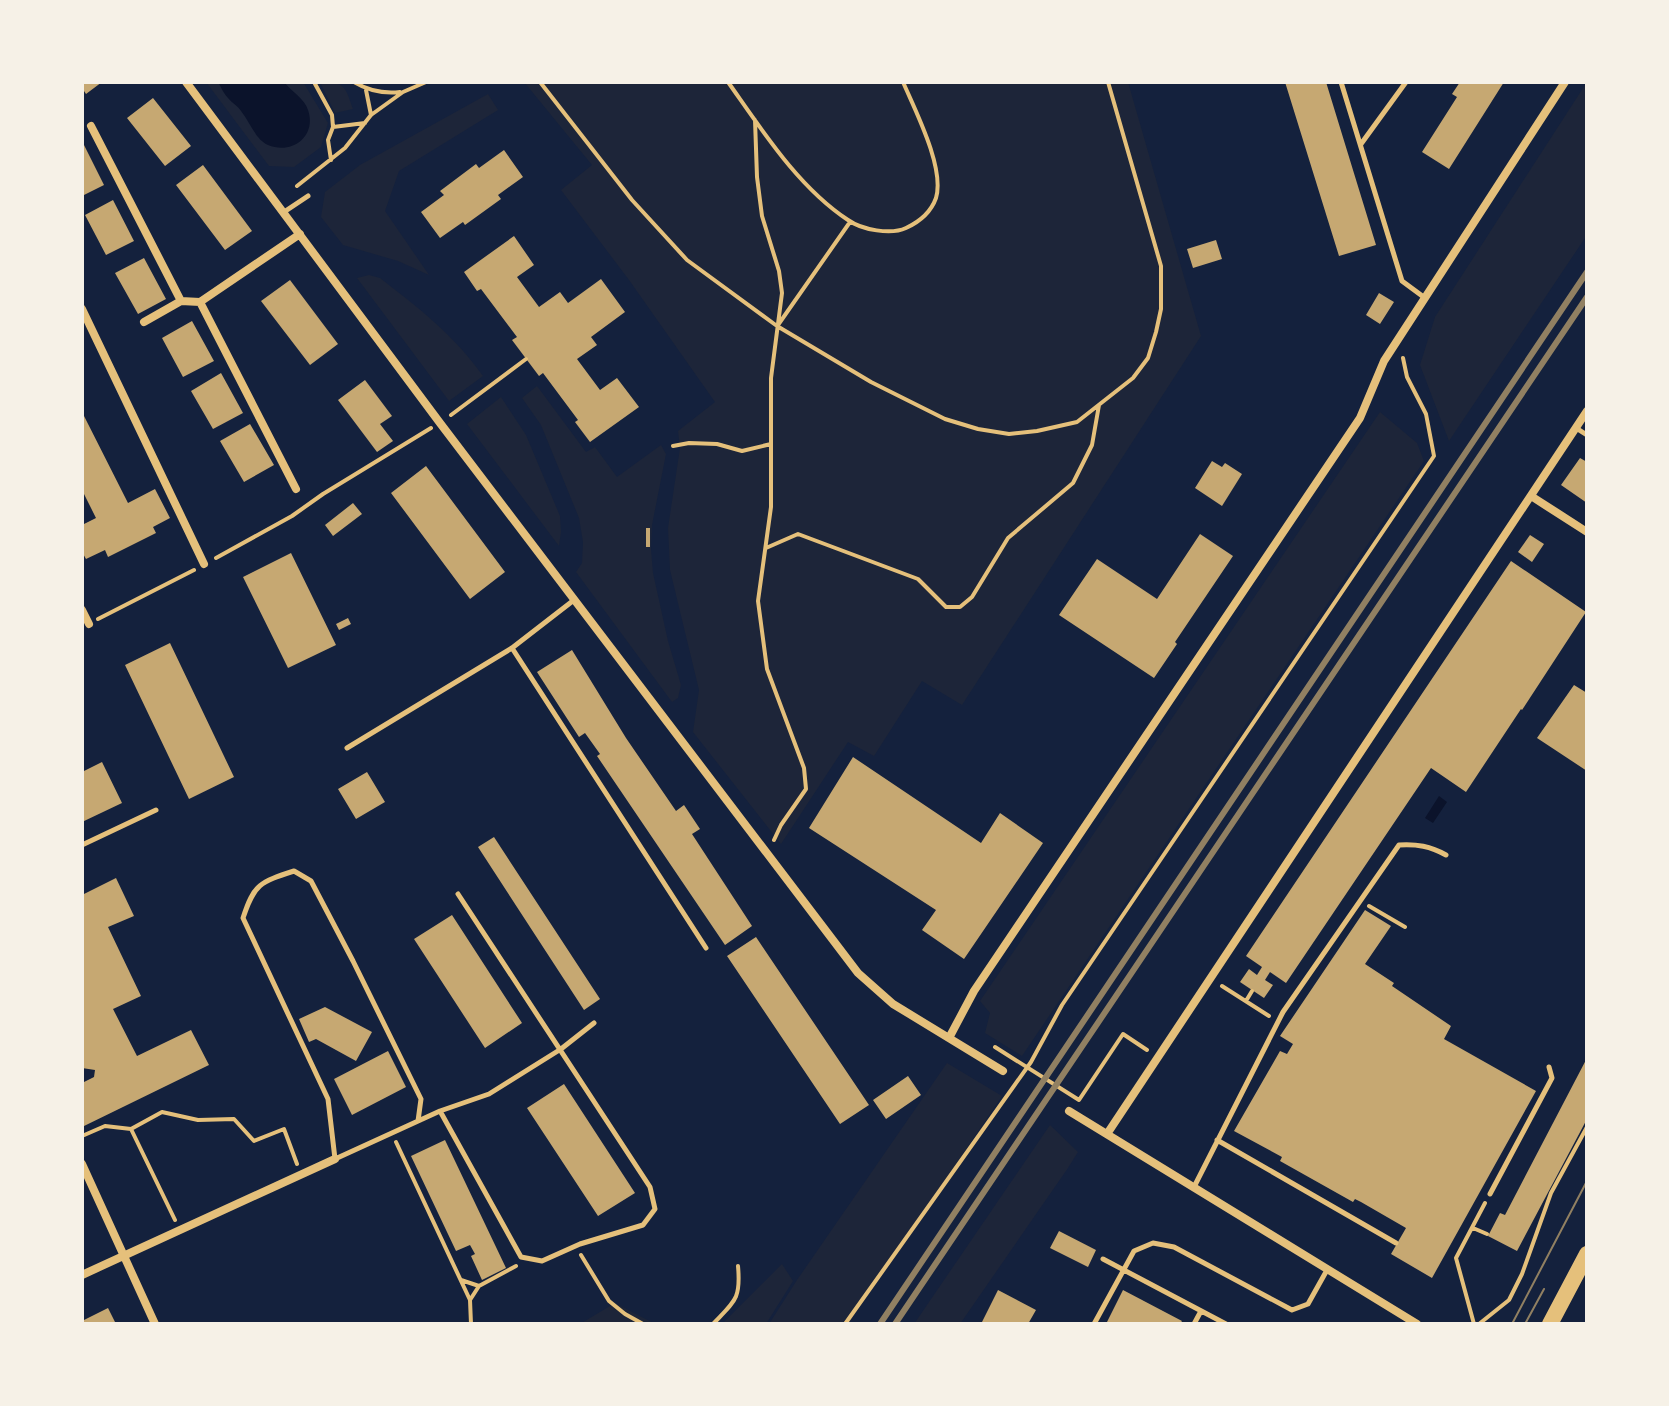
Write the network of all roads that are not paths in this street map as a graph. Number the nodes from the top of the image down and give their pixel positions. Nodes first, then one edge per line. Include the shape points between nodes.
1 (186, 82) edge
2 (1341, 82) edge
3 (1406, 82) edge
4 (1565, 82) edge
5 (91, 126) dead end
6 (1360, 144) junction
7 (308, 196) dead end
8 (284, 212) junction
9 (300, 234) junction
10 (1425, 298) junction
11 (181, 301) junction
12 (200, 302) junction
13 (82, 309) edge
14 (144, 322) dead end
15 (1587, 411) edge
16 (1576, 428) junction
17 (1587, 435) edge
18 (296, 489) dead end
19 (1531, 496) junction
20 (1587, 532) edge
21 (204, 564) road end
22 (575, 599) junction
23 (82, 610) edge
24 (89, 624) road end
25 (512, 648) junction
26 (347, 748) dead end
27 (156, 810) dead end
28 (82, 845) edge
29 (1446, 855) dead end
30 (458, 894) dead end
31 (706, 948) dead end
32 (594, 1023) dead end
33 (949, 1038) junction
34 (561, 1049) junction
35 (1549, 1067) dead end
36 (1003, 1071) dead end
37 (440, 1111) junction
38 (1069, 1111) dead end
39 (418, 1121) junction
40 (1107, 1134) junction
41 (1217, 1140) junction
42 (335, 1159) junction
43 (82, 1164) edge
44 (1194, 1187) junction
45 (1490, 1194) road end
46 (1396, 1243) dead end
47 (1587, 1254) edge
48 (123, 1255) junction
49 (1103, 1259) dead end
50 (1123, 1269) junction
51 (1327, 1269) junction
52 (82, 1275) edge
53 (1201, 1311) junction
54 (155, 1324) edge
55 (1094, 1324) edge
56 (1194, 1324) edge
57 (1226, 1324) edge
58 (1417, 1324) edge
59 (1550, 1324) edge

1 - 8 street
2 - 6 lane
3 - 6 lane
4 - 10 street
5 - 11 street
6 - 10 lane via 1402,281
7 - 8 lane
8 - 9 street
9 - 12 street
9 - 22 street
10 - 33 street via 1384,361 1360,418 974,991
11 - 12 street
11 - 14 street
12 - 18 street
13 - 21 street
15 - 16 street
16 - 17 lane
16 - 19 street
19 - 20 street
19 - 40 street
22 - 25 lane
22 - 33 street via 858,973 893,1004
23 - 24 street
25 - 26 lane
25 - 31 lane
27 - 28 lane
29 - 41 lane via 1419,844 1399,845 1277,1022
30 - 34 lane
32 - 34 lane
33 - 36 street
34 - 37 lane via 489,1094
34 - 37 lane via 650,1187 655,1209 643,1225 542,1261 521,1257
35 - 45 lane via 1552,1078
37 - 39 lane
38 - 40 street
39 - 42 lane
39 - 42 lane via 421,1099 311,881 294,871 267,879 251,895 243,918 328,1099
40 - 44 street
41 - 44 lane
41 - 46 lane
42 - 48 street
43 - 48 street
44 - 51 street
47 - 59 main road
48 - 52 street
48 - 54 street
49 - 50 lane
50 - 51 lane via 1134,1251 1153,1243 1174,1247 1292,1310 1308,1304
50 - 53 lane
50 - 55 lane
51 - 58 street
53 - 56 lane
53 - 57 lane

